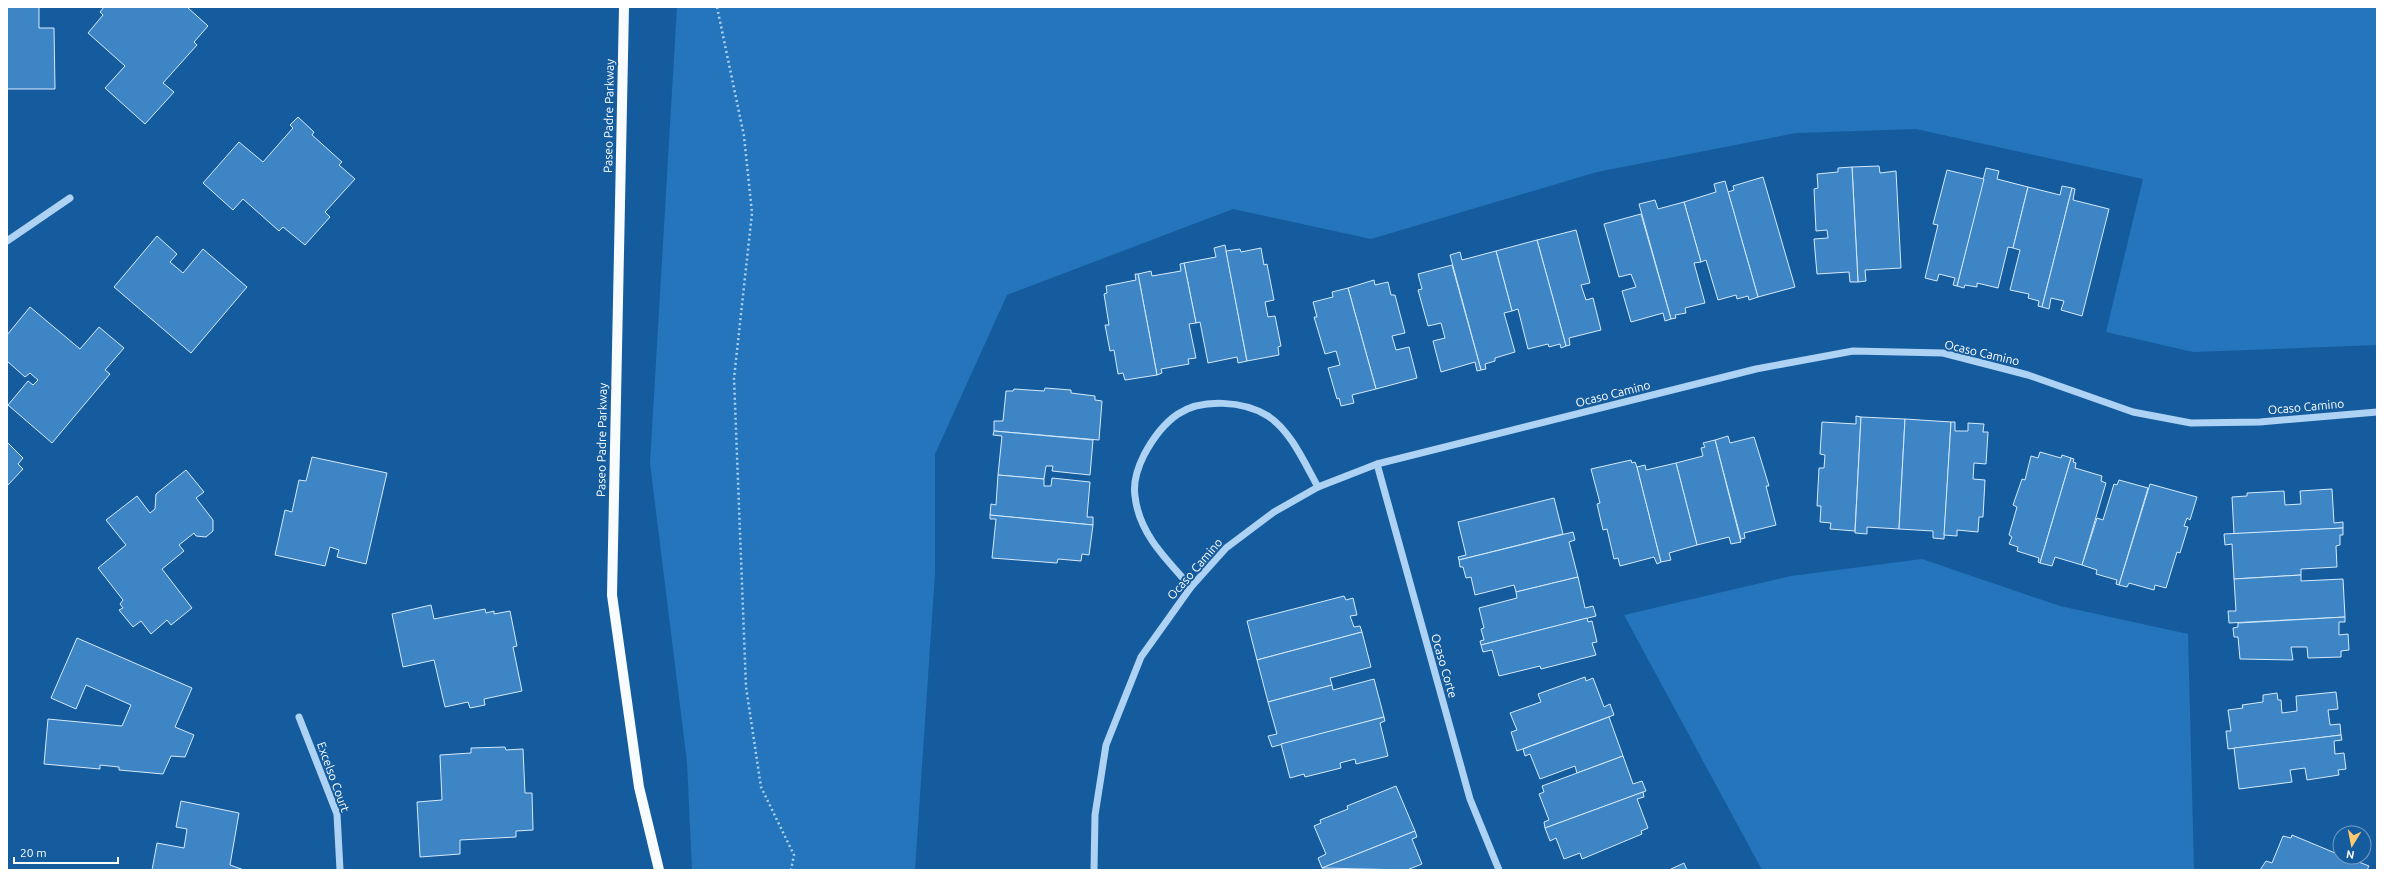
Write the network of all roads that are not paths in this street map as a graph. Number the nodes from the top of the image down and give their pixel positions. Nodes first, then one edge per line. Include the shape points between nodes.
1 (624, 7) edge
2 (70, 198) dead end
3 (7, 241) edge
4 (2377, 412) edge
5 (1377, 464) junction
6 (1318, 487) junction
7 (1191, 587) junction
8 (299, 717) dead end
9 (340, 870) edge
10 (659, 870) edge
11 (1094, 870) edge
12 (1499, 870) edge

1 - 10 main road, Paseo Padre Parkway via 612,595 639,787
2 - 3 street
4 - 5 street, Ocaso Camino via 2260,422 2191,423 2133,412 2028,375 1943,353 1853,351 1756,369
5 - 6 street, Ocaso Camino
5 - 12 street, Ocaso Corte via 1470,799
6 - 7 street, Ocaso Camino via 1274,512 1226,548
6 - 7 street via 1293,442 1268,417 1242,405 1210,403 1179,414 1152,439 1138,468 1134,495 1140,520 1155,548
7 - 11 street, Ocaso Camino via 1141,656 1106,746 1095,815
8 - 9 street, Excelso Court via 338,814

